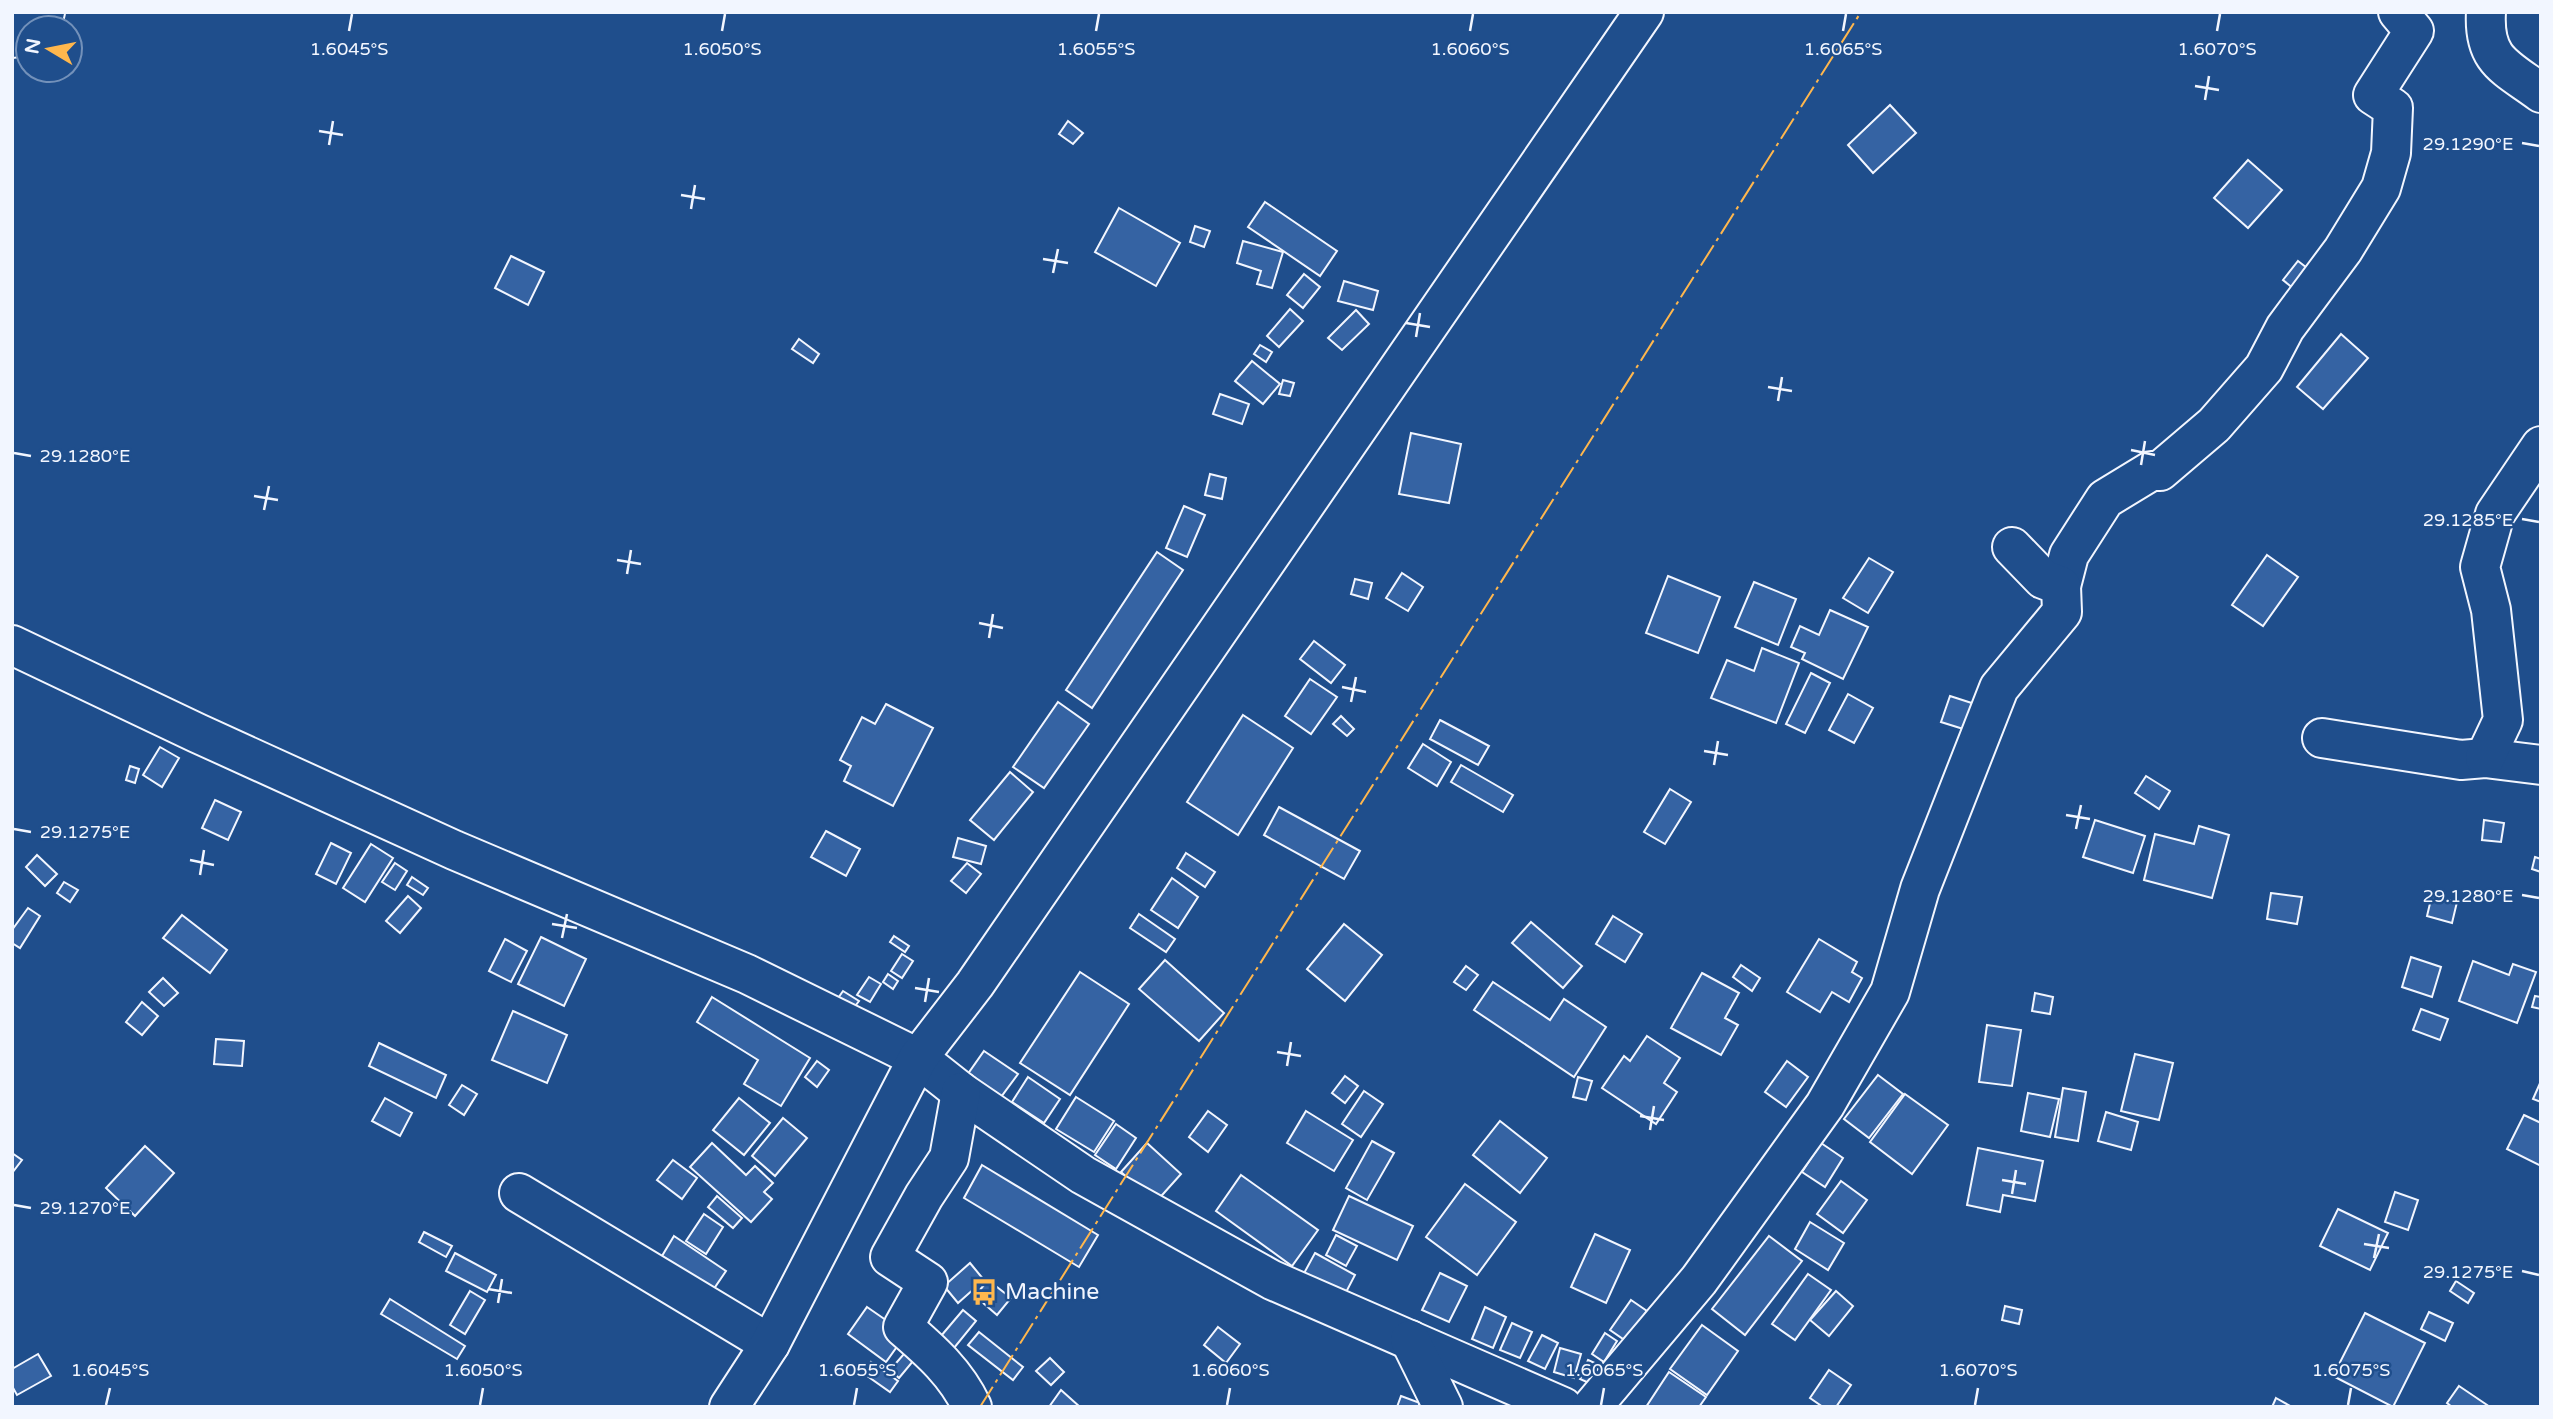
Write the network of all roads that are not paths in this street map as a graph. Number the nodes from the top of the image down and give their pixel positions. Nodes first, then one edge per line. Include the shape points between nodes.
1 (45, 12) edge
2 (1644, 12) edge
3 (2398, 12) edge
4 (2486, 12) edge
5 (12, 38) edge
6 (2541, 93) edge
7 (2541, 446) edge
8 (2012, 547) dead end
9 (2061, 586) junction
10 (12, 645) edge
11 (2322, 738) dead end
12 (2485, 758) junction
13 (2541, 765) edge
14 (918, 1058) junction
15 (961, 1092) junction
16 (519, 1193) dead end
17 (1410, 1340) junction
18 (770, 1344) junction
19 (729, 1407) edge
20 (972, 1407) edge
21 (1443, 1407) edge
22 (1563, 1407) edge
23 (1592, 1407) edge

1 - 5 main road
2 - 14 main road via 975,984
3 - 9 main road via 2414,31 2373,95 2393,108 2390,153 2381,188 2343,250 2285,328 2264,368 2214,425 2160,471 2151,471 2105,499 2069,555
4 - 6 main road via 2485,31 2493,57
7 - 12 main road via 2495,514 2480,567 2491,610 2503,720
8 - 9 main road via 2043,579
9 - 23 main road via 2062,612 1999,688 1920,889 1890,992 1861,1044 1825,1105 1699,1280
10 - 14 main road via 454,850 747,974
11 - 12 main road via 2461,760
12 - 13 main road
14 - 15 main road
14 - 18 main road
15 - 17 main road via 1083,1175 1272,1280
15 - 20 main road via 949,1158 890,1257 929,1282 904,1327 940,1359 962,1385
16 - 18 main road
17 - 21 main road
17 - 22 main road
18 - 19 main road

